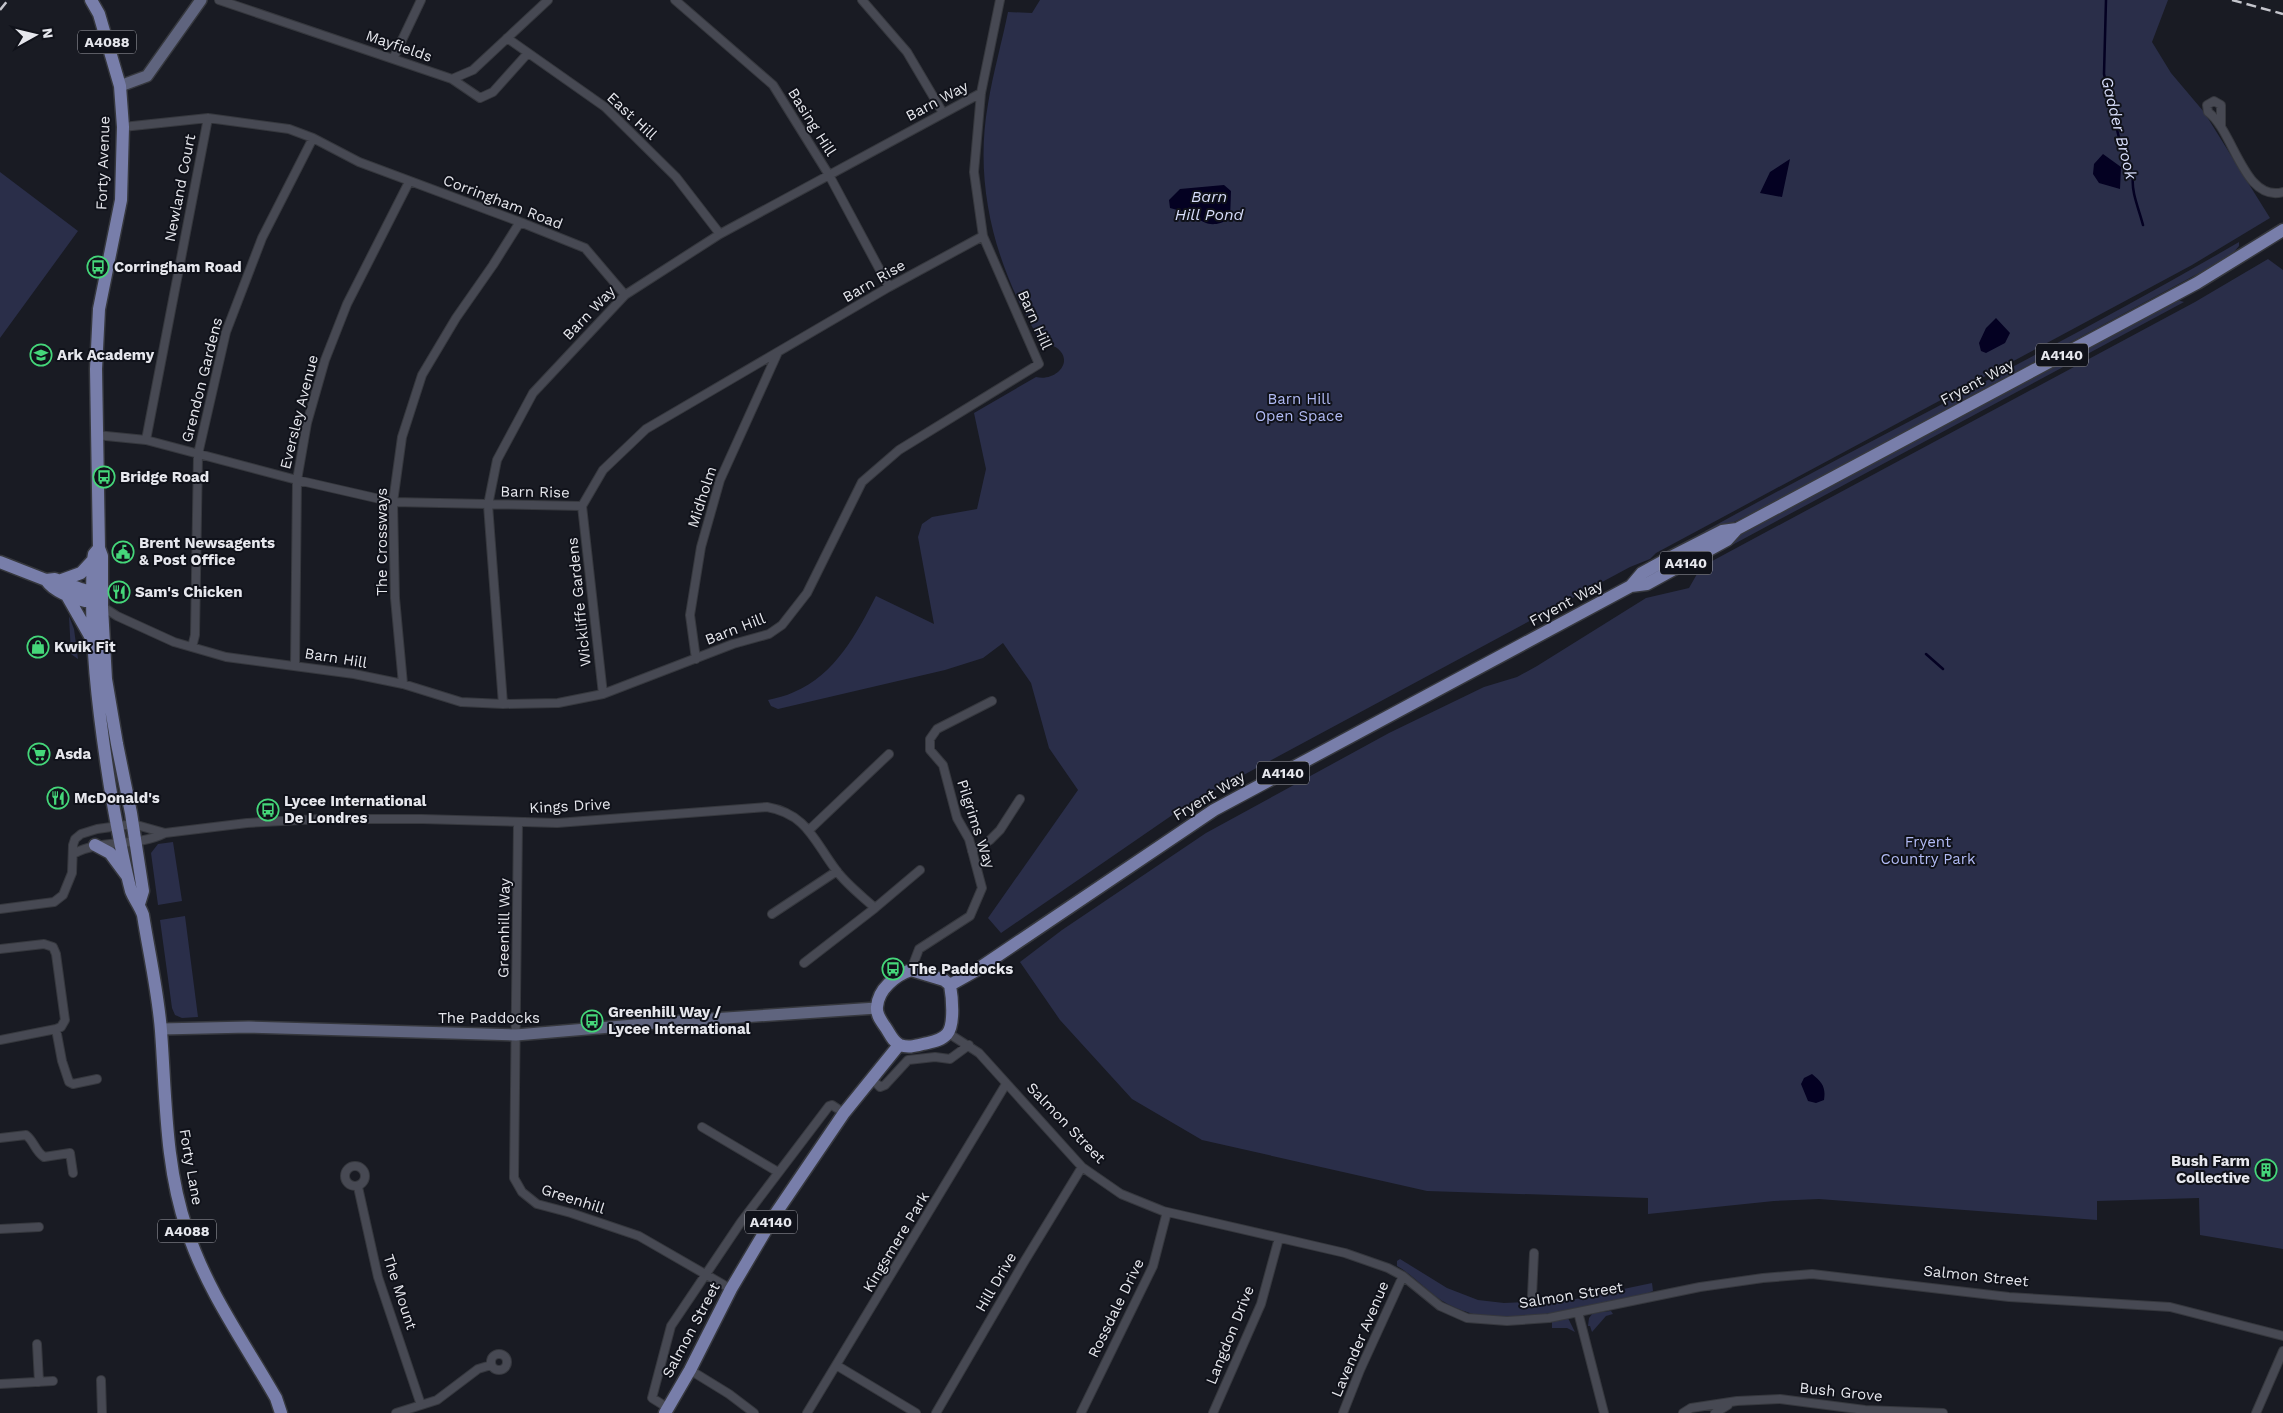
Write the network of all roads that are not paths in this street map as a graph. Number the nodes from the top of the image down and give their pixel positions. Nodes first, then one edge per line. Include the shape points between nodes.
1 (90, 0) edge
2 (201, 0) edge
3 (219, 0) edge
4 (421, 0) edge
5 (548, 0) edge
6 (675, 0) edge
7 (862, 0) edge
8 (1000, 0) edge
9 (507, 38) junction
10 (528, 53) junction
11 (393, 59) junction
12 (452, 79) junction
13 (120, 86) junction
14 (982, 93) junction
15 (943, 113) junction
16 (208, 118) junction
17 (2221, 126) dead end
18 (123, 127) junction
19 (313, 138) junction
20 (829, 175) junction
21 (409, 182) junction
22 (2283, 192) edge
23 (520, 222) junction
24 (2283, 230) edge
25 (720, 234) junction
26 (983, 236) junction
27 (889, 288) junction
28 (624, 295) junction
29 (778, 352) junction
30 (96, 435) junction
31 (146, 440) junction
32 (198, 454) junction
33 (297, 480) junction
34 (393, 502) junction
35 (488, 505) junction
36 (582, 506) junction
37 (96, 554) junction
38 (0, 562) edge
39 (46, 580) junction
40 (59, 581) junction
41 (66, 594) junction
42 (92, 598) junction
43 (102, 607) junction
44 (93, 643) junction
45 (192, 647) junction
46 (696, 659) junction
47 (295, 666) junction
48 (403, 684) junction
49 (602, 694) junction
50 (992, 701) dead end
51 (503, 704) junction
52 (889, 754) dead end
53 (1020, 799) dead end
54 (518, 822) junction
55 (133, 824) junction
56 (118, 826) junction
57 (809, 830) junction
58 (164, 833) junction
59 (136, 842) junction
60 (120, 843) junction
61 (95, 845) junction
62 (972, 851) junction
63 (74, 854) junction
64 (920, 870) dead end
65 (837, 871) junction
66 (129, 878) junction
67 (139, 904) junction
68 (875, 908) junction
69 (0, 909) edge
70 (772, 914) dead end
71 (0, 949) edge
72 (804, 963) dead end
73 (911, 970) junction
74 (950, 985) junction
75 (877, 1008) junction
76 (56, 1029) junction
77 (161, 1029) junction
78 (948, 1033) junction
79 (516, 1035) junction
80 (0, 1040) edge
81 (899, 1045) junction
82 (969, 1045) junction
83 (97, 1079) dead end
84 (872, 1079) junction
85 (1006, 1084) junction
86 (844, 1112) junction
87 (702, 1127) dead end
88 (0, 1138) edge
89 (1082, 1167) junction
90 (778, 1172) junction
91 (73, 1173) dead end
92 (358, 1186) dead end
93 (1167, 1212) junction
94 (39, 1226) dead end
95 (0, 1230) edge
96 (1279, 1238) junction
97 (1534, 1253) dead end
98 (705, 1276) junction
99 (1403, 1276) junction
100 (731, 1289) junction
101 (1532, 1296) dead end
102 (1578, 1312) junction
103 (2283, 1336) edge
104 (37, 1344) dead end
105 (2283, 1351) edge
106 (491, 1364) dead end
107 (836, 1366) junction
108 (690, 1370) junction
109 (101, 1380) dead end
110 (53, 1381) dead end
111 (39, 1382) junction
112 (0, 1384) edge
113 (1737, 1401) junction
114 (1820, 1404) junction
115 (421, 1405) junction
116 (666, 1411) edge
117 (1864, 1411) edge
118 (102, 1413) edge
119 (281, 1413) edge
120 (396, 1413) edge
121 (754, 1413) edge
122 (807, 1413) edge
123 (916, 1413) edge
124 (936, 1413) edge
125 (1081, 1413) edge
126 (1212, 1413) edge
127 (1343, 1413) edge
128 (1604, 1413) edge
129 (1683, 1413) edge
130 (1715, 1413) edge
131 (1816, 1413) edge
132 (1943, 1413) edge
133 (2256, 1413) edge

1 - 13 main road, Forty Avenue / A4088 via 99,14
2 - 13 street via 147,76
3 - 11 street, Mayfields
4 - 11 street
5 - 9 street
6 - 20 street, Basing Hill via 773,85
7 - 15 street via 907,52
8 - 14 street, Barn Hill
9 - 10 street, East Hill
9 - 12 street via 473,70
10 - 12 street, Mayfields via 493,92 480,98
10 - 25 street, East Hill via 605,107 676,177
11 - 12 street, Mayfields
13 - 18 main road, Forty Avenue / A4088
14 - 15 street, Barn Way
14 - 26 street, Barn Hill via 974,172
15 - 20 street, Barn Way
16 - 18 street, Corringham Road
16 - 19 street, Corringham Road via 290,129
16 - 31 street, Newland Court
17 - 22 street via 2249,178 2260,189 2274,194
18 - 30 main road, Forty Avenue / A4088 via 121,200 99,309
19 - 21 street, Corringham Road via 359,162
19 - 32 street, Grendon Gardens via 262,238 226,332
20 - 25 street, Barn Way
20 - 27 street, Basing Hill
21 - 23 street, Corringham Road
21 - 33 street, Eversley Avenue via 347,304 325,360 307,424
23 - 28 street, Corringham Road via 585,248
23 - 34 street, The Crossways via 422,375 402,437
24 - 74 main road, Fryent Way / A4140 via 2196,283 1737,529 1721,544 1647,584 1631,586 1214,810
25 - 28 street, Barn Way
26 - 27 street, Barn Rise
26 - 46 street, Barn Hill via 1039,364 899,450 862,482 807,593 782,625 769,634
27 - 29 street, Barn Rise
28 - 35 street, Barn Way via 533,393 497,460
29 - 36 street, Barn Rise via 646,429 603,470
29 - 46 street, Midholm via 720,480 701,547 690,615
30 - 31 street, Barn Rise
30 - 37 main road, Forty Avenue / A4088
31 - 32 street, Barn Rise
32 - 33 street, Barn Rise
32 - 45 street, Grendon Gardens via 196,635
33 - 34 street, Barn Rise
33 - 47 street, Eversley Avenue
34 - 35 street, Barn Rise
34 - 48 street, The Crossways via 395,598
35 - 36 street, Barn Rise
35 - 51 street, Barn Way
36 - 49 street, Wickliffe Gardens
37 - 40 main road via 80,573
37 - 42 main road, Forty Avenue / A4088
37 - 43 main road via 102,556
38 - 39 main road
39 - 40 main road
39 - 41 main road via 51,588
40 - 42 main road via 87,591
41 - 42 main road via 85,602
41 - 44 main road
42 - 43 street, Barn Hill
42 - 44 main road, A4088
43 - 45 street, Barn Hill via 174,642
43 - 55 main road via 109,696
44 - 56 main road, A4088 via 97,692
45 - 47 street, Barn Hill via 226,657
46 - 49 street, Barn Hill
47 - 48 street, Barn Hill
48 - 51 street, Barn Hill via 461,702
49 - 51 street, Barn Hill via 558,702
50 - 62 street, Pilgrims Way via 937,729 930,739 930,750 943,765 957,818 969,838
52 - 57 street
53 - 62 street via 1000,830
54 - 57 street, Kings Drive via 558,823 766,806 786,811
54 - 58 street, Kings Drive via 320,819 247,823
54 - 79 street, Greenhill Way
55 - 56 street
55 - 58 street
55 - 59 main road
56 - 60 main road
56 - 63 street via 78,836 73,844
57 - 65 street, Kings Drive
58 - 59 street
59 - 60 street
59 - 67 main road via 143,892
60 - 61 street
60 - 66 main road
61 - 63 street
61 - 66 main road via 110,853
62 - 73 street, Pilgrims Way via 982,888 970,916 919,949
63 - 69 street via 72,873 63,895 54,902
64 - 68 street
65 - 68 street, Kings Drive
65 - 70 street
66 - 67 main road via 132,893
67 - 77 main road, Forty Lane / A4088
68 - 72 street
71 - 76 street via 44,944 53,946 64,1020
73 - 74 main road via 944,980
73 - 75 main road via 898,974 880,995
74 - 78 main road via 951,1024
75 - 79 street, The Paddocks
75 - 81 main road via 880,1019
76 - 80 street
76 - 83 street via 69,1082
77 - 79 street, The Paddocks via 249,1027
77 - 119 main road, Forty Lane / A4088 via 168,1148 187,1230 208,1282
78 - 81 main road via 928,1043 909,1047
78 - 82 street, Salmon Street
79 - 98 street, Greenhill via 513,1171 522,1192 537,1204 639,1236
81 - 84 main road, Salmon Street / A4140
82 - 84 street via 950,1059 935,1056 908,1060 880,1087
82 - 85 street, Salmon Street
84 - 86 main road, Salmon Street / A4140
85 - 89 street, Salmon Street
85 - 107 street, Kingsmere Park
86 - 90 street, Salmon Street via 829,1106
86 - 100 main road, Salmon Street / A4140 via 776,1213
87 - 90 street
88 - 91 street via 26,1135 44,1157 70,1153
89 - 93 street, Salmon Street via 1121,1194
89 - 124 street, Hill Drive
90 - 98 street, Salmon Street
92 - 115 street, The Mount via 378,1277
93 - 96 street, Salmon Street
93 - 125 street, Rossdale Drive via 1153,1266
94 - 95 street
96 - 99 street, Salmon Street via 1344,1253
96 - 126 street, Langdon Drive via 1261,1304
97 - 101 street
98 - 100 street, Greenhill
98 - 116 street, Salmon Street via 671,1326 652,1398
99 - 102 street, Salmon Street via 1440,1306 1467,1318 1507,1321
99 - 127 street, Lavender Avenue
100 - 108 main road, Salmon Street / A4140
102 - 103 street, Salmon Street via 1700,1287 1812,1274 2009,1297 2170,1307
102 - 128 street
104 - 111 street
105 - 133 street
106 - 115 street via 478,1369 437,1400
107 - 122 street, Kingsmere Park
107 - 123 street
108 - 116 main road, Salmon Street / A4140
108 - 121 street
109 - 118 street
110 - 111 street
111 - 112 street
113 - 114 street, Bush Grove via 1780,1399
113 - 129 street, Bush Grove via 1691,1408
113 - 130 street, Bush Grove
114 - 117 street, Bush Grove
114 - 131 street
115 - 120 street
117 - 132 street, Bush Grove

